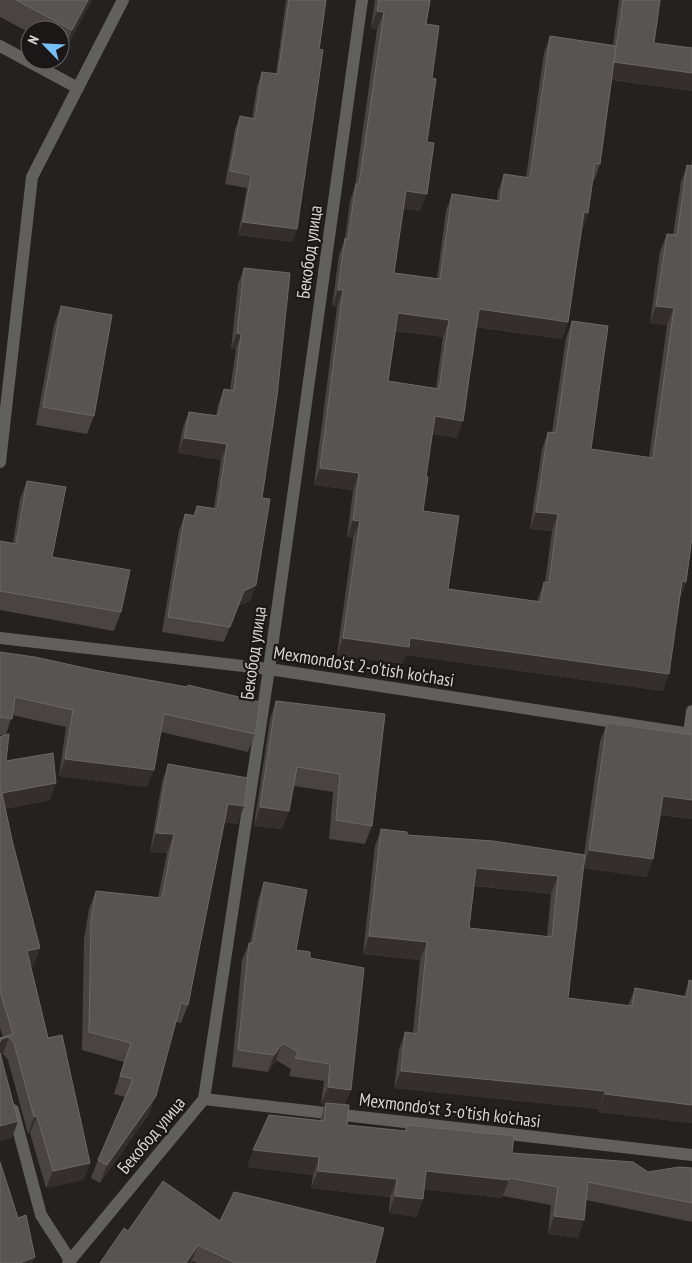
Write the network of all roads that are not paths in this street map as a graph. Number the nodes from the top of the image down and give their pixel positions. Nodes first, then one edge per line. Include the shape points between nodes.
1 (124, 0) edge
2 (362, 0) edge
3 (0, 46) edge
4 (78, 88) junction
5 (0, 462) edge
6 (0, 638) edge
7 (269, 669) junction
8 (692, 711) edge
9 (690, 734) edge
10 (204, 1099) junction
11 (10, 1100) edge
12 (692, 1155) edge
13 (69, 1261) edge

1 - 4 street
2 - 7 street, Бекобод улица
3 - 4 street
4 - 5 street via 32,177
6 - 7 street, Mexmondo'st 2-o'tish ko'chasi
7 - 9 street, Mexmondo'st 2-o'tish ko'chasi
7 - 10 street, Бекобод улица
8 - 9 street
10 - 12 street, Mexmondo'st 3-o'tish ko'chasi
10 - 13 street, Бекобод улица
11 - 13 street via 41,1214

